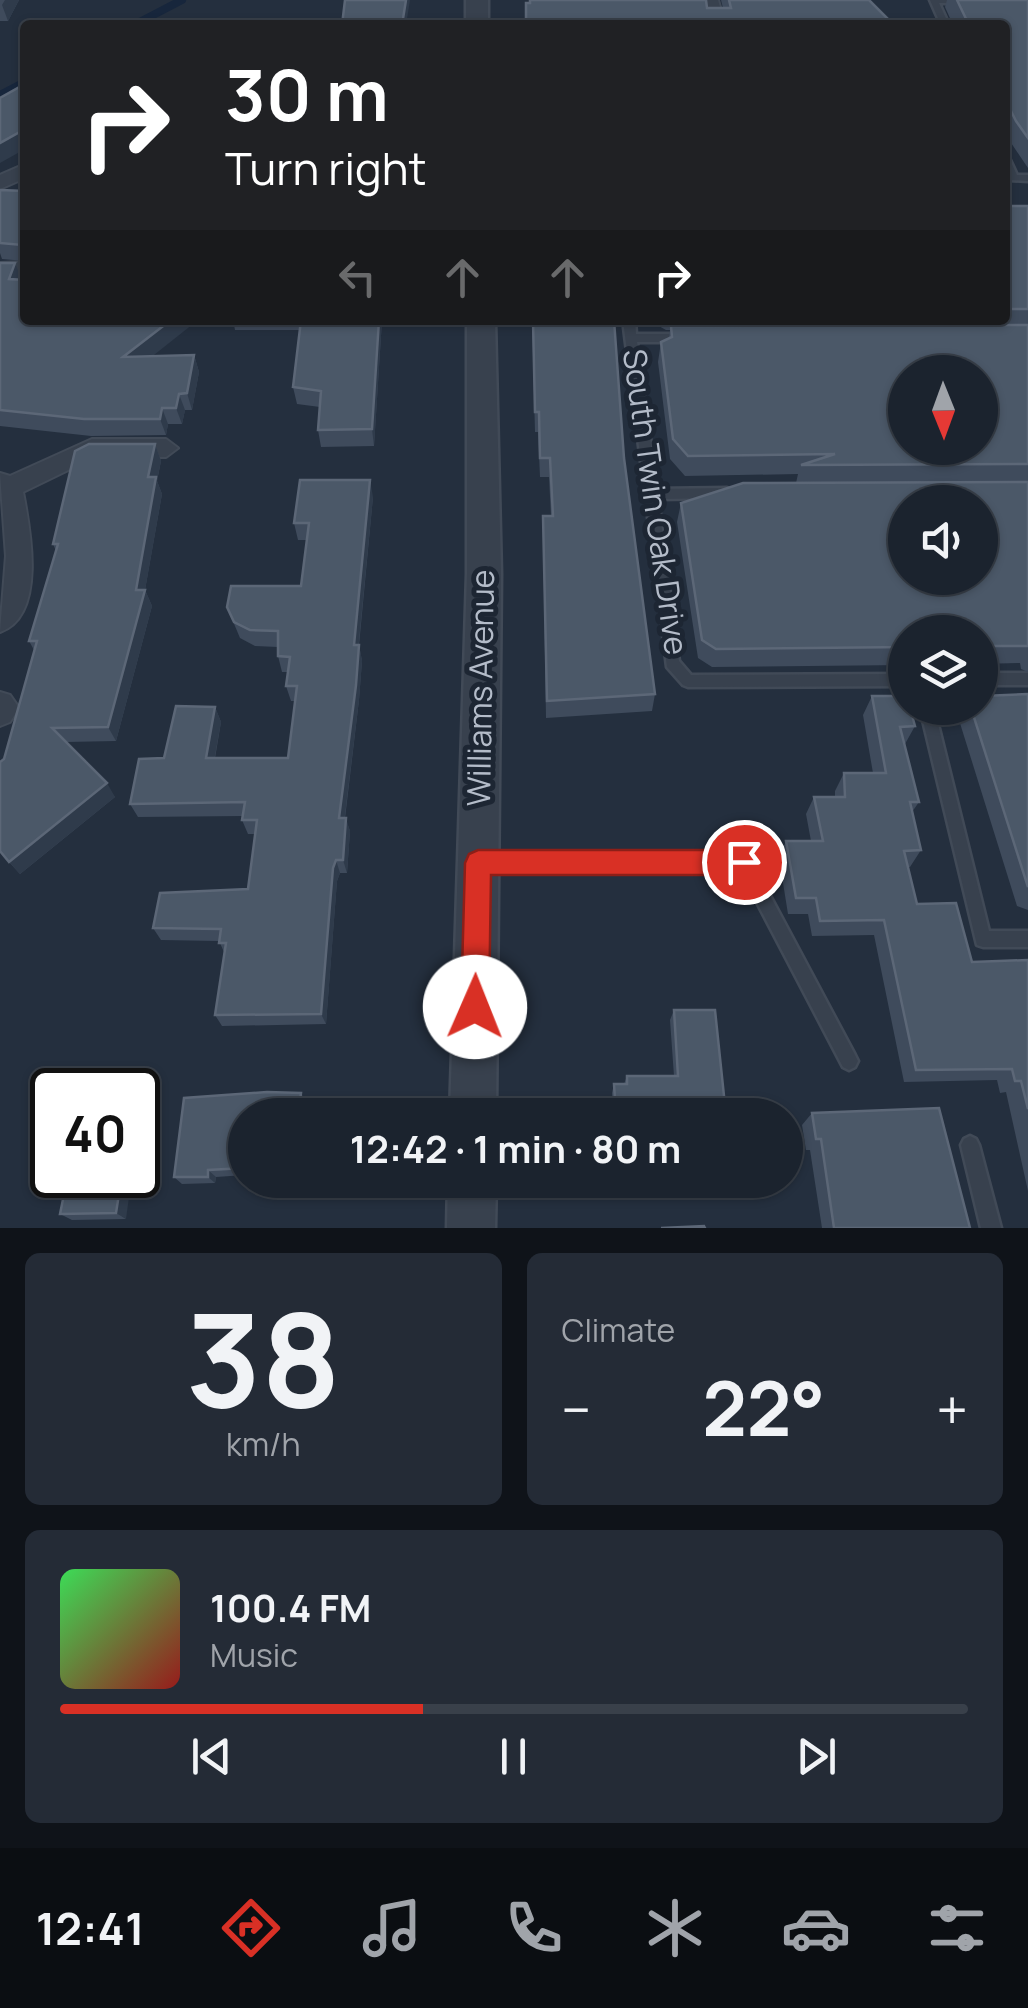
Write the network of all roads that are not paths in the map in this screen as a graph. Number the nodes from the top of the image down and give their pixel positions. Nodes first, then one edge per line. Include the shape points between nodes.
1 (934, 0) edge
2 (976, 0) edge
3 (482, 325) edge
4 (630, 325) edge
5 (631, 338) junction
6 (710, 338) edge
7 (166, 448) dead end
8 (4, 485) edge
9 (750, 493) edge
10 (651, 494) junction
11 (0, 621) edge
12 (1028, 679) edge
13 (888, 680) edge
14 (998, 680) edge
15 (0, 704) edge
16 (0, 714) edge
17 (931, 725) edge
18 (478, 863) junction
19 (1028, 939) edge
20 (849, 1061) dead end
21 (473, 1098) edge
22 (970, 1145) dead end
23 (472, 1198) edge
24 (471, 1228) edge
25 (991, 1228) edge

1 - 2 lane
3 - 18 street, Williams Avenue
4 - 5 lane, South Twin Oak Drive
5 - 6 lane
5 - 10 lane, South Twin Oak Drive
7 - 8 street via 92,448
8 - 11 street via 22,547
9 - 10 lane
10 - 13 lane, South Twin Oak Drive via 672,663 688,682
12 - 14 lane
15 - 16 street
17 - 19 lane via 983,939
18 - 20 lane via 744,862
18 - 21 street, Williams Avenue
22 - 25 lane
23 - 24 street

